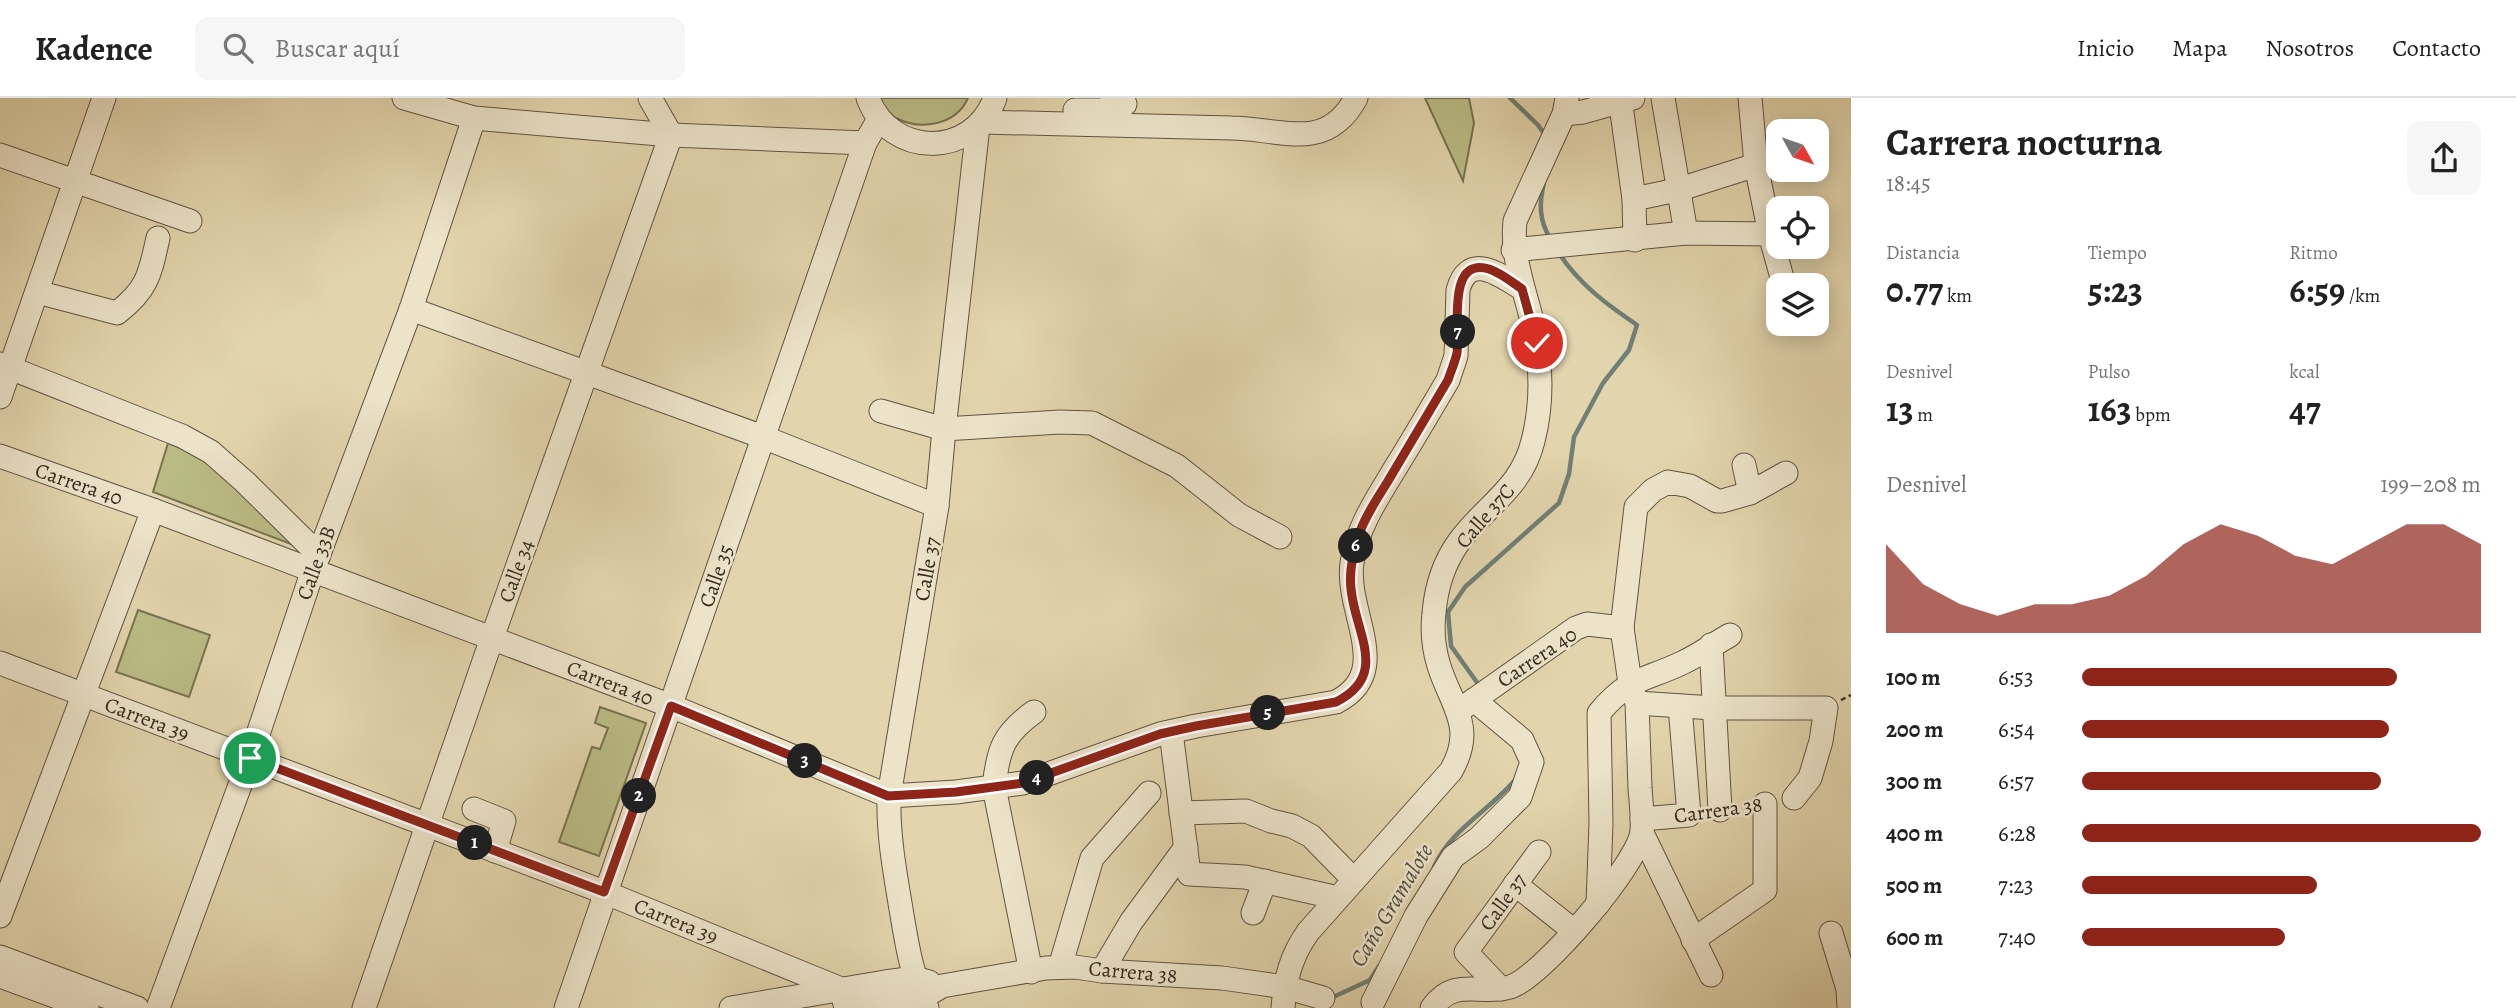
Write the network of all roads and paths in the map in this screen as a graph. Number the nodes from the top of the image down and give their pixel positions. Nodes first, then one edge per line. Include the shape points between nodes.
1 (104, 98) edge
2 (404, 98) edge
3 (650, 98) edge
4 (868, 98) edge
5 (1663, 98) edge
6 (1750, 98) edge
7 (1624, 99) edge
8 (1125, 104) dead end
9 (1352, 105) edge
10 (1565, 106) edge
11 (986, 114) edge
12 (474, 118) junction
13 (879, 119) junction
14 (671, 135) junction
15 (866, 144) junction
16 (0, 155) edge
17 (1756, 165) junction
18 (75, 181) junction
19 (1677, 190) junction
20 (1634, 199) junction
21 (1766, 214) edge
22 (190, 220) dead end
23 (1686, 233) junction
24 (1766, 233) edge
25 (158, 238) dead end
26 (1635, 240) junction
27 (1513, 250) junction
28 (1522, 289) junction
29 (37, 292) junction
30 (411, 309) junction
31 (5, 366) edge
32 (586, 372) junction
33 (0, 397) edge
34 (881, 411) dead end
35 (944, 429) junction
36 (764, 437) junction
37 (0, 456) edge
38 (1744, 465) dead end
39 (1786, 473) dead end
40 (1751, 493) junction
41 (937, 506) junction
42 (152, 510) junction
43 (1280, 537) dead end
44 (316, 562) junction
45 (1622, 628) junction
46 (492, 638) junction
47 (0, 663) edge
48 (1633, 693) junction
49 (83, 694) junction
50 (1470, 703) junction
51 (671, 706) junction
52 (1680, 706) junction
53 (1713, 708) junction
54 (1034, 712) dead end
55 (1171, 732) junction
56 (250, 758) junction
57 (994, 787) junction
58 (1149, 793) dead end
59 (888, 796) junction
60 (1794, 797) dead end
61 (1765, 804) dead end
62 (474, 809) dead end
63 (1720, 810) dead end
64 (1181, 813) junction
65 (427, 825) junction
66 (1642, 826) junction
67 (1186, 847) junction
68 (495, 851) junction
69 (1539, 852) dead end
70 (1354, 880) junction
71 (1265, 881) junction
72 (1515, 884) junction
73 (604, 892) junction
74 (1338, 898) junction
75 (1598, 904) junction
76 (1252, 913) dead end
77 (0, 916) edge
78 (1574, 930) junction
79 (1830, 933) dead end
80 (1693, 940) junction
81 (0, 957) edge
82 (1060, 967) junction
83 (1102, 971) junction
84 (1031, 972) junction
85 (1711, 975) dead end
86 (0, 976) edge
87 (1501, 989) junction
88 (927, 992) edge
89 (1284, 997) edge
90 (1324, 998) dead end
91 (846, 1002) edge
92 (1373, 1002) dead end
93 (87, 1008) edge
94 (137, 1008) edge
95 (158, 1008) edge
96 (364, 1008) edge
97 (566, 1008) edge
98 (731, 1008) edge
99 (1432, 1008) edge
100 (1849, 1008) edge

1 - 18 street
2 - 12 street
3 - 14 street
4 - 13 street
5 - 19 street
6 - 17 street
7 - 10 street
7 - 20 street
8 - 11 street via 1101,110
9 - 11 street via 1332,126 1303,134
10 - 27 street, Calle 37C via 1515,221
11 - 13 street via 964,136 924,143 904,138
11 - 35 street, Calle 37
12 - 14 street
12 - 30 street, Calle 33B
13 - 15 street, Calle 35
14 - 15 street
14 - 32 street, Calle 34
15 - 36 street, Calle 35
16 - 18 street
17 - 19 street
17 - 21 street
18 - 22 street
18 - 29 street
19 - 20 street
19 - 23 street
20 - 26 street
23 - 24 street
23 - 26 street
25 - 29 street via 149,277 135,299 117,313
26 - 27 street
27 - 28 street, Calle 37C
28 - 50 street, Calle 37C via 1540,364 1541,405 1528,459 1517,480 1459,543 1436,598 1439,667
28 - 55 street, Carrera 40 via 1486,268 1471,271 1460,282 1456,356 1448,380 1358,536 1351,590 1367,659 1360,685 1327,704
29 - 31 street
30 - 32 street
30 - 44 street, Calle 33B
31 - 33 street
31 - 44 street via 182,436 211,452 245,482
32 - 36 street
32 - 46 street, Calle 34
34 - 35 street
35 - 41 street, Calle 37
35 - 43 street via 1092,423 1177,466 1239,515
36 - 41 street
36 - 51 street, Calle 35
37 - 42 street, Carrera 40
38 - 40 street
39 - 40 street
40 - 45 street via 1722,502 1690,486 1668,482 1636,507
41 - 59 street, Calle 37
42 - 44 street, Carrera 40
42 - 49 street
44 - 46 street, Carrera 40
44 - 56 street, Calle 33B
45 - 48 street
45 - 50 street, Carrera 40 via 1587,624 1576,628
46 - 51 street, Carrera 40
46 - 65 street, Calle 34
47 - 49 street, Carrera 39
48 - 52 street
48 - 53 street via 1721,640
48 - 66 street
48 - 75 street via 1613,696 1599,713
49 - 56 street, Carrera 39
49 - 77 street
50 - 70 street, Calle 37C via 1451,771
50 - 92 street via 1522,740 1532,762 1520,797 1453,857 1416,916
51 - 59 street, Carrera 40
51 - 73 street, Calle 35
52 - 53 street
52 - 66 street, Carrera 38 via 1689,814
53 - 60 street via 1826,708 1810,778
53 - 63 street
54 - 57 street via 1007,736 997,757
55 - 57 street, Carrera 40 via 1023,783
55 - 64 street
56 - 65 street, Carrera 39
56 - 95 street, Calle 33B
57 - 59 street, Carrera 40
57 - 84 street
58 - 82 street via 1092,858
59 - 88 street, Calle 37 via 888,830
61 - 80 street via 1765,890
62 - 68 street via 503,821
64 - 67 street
64 - 70 street via 1246,811 1292,826 1311,836
65 - 68 street, Carrera 39
65 - 96 street, Calle 34
66 - 75 street via 1633,858
66 - 80 street
67 - 71 street via 1189,874
67 - 83 street
68 - 73 street, Carrera 39
69 - 72 street, Calle 37
70 - 74 street, Calle 37C
71 - 74 street
71 - 76 street
72 - 78 street
72 - 87 street, Calle 37 via 1466,951
73 - 91 street, Carrera 39
73 - 97 street, Calle 35
74 - 89 street, Calle 37C via 1299,945
75 - 78 street
78 - 87 street via 1548,961 1522,982
79 - 100 street via 1849,989
80 - 85 street
81 - 94 street
82 - 83 street, Carrera 38
82 - 84 street, Carrera 38
83 - 89 street, Carrera 38 via 1222,978
84 - 88 street, Carrera 38
86 - 93 street
87 - 99 street via 1454,990
88 - 91 street, Carrera 38
89 - 90 street, Carrera 38
91 - 98 street, Carrera 38

